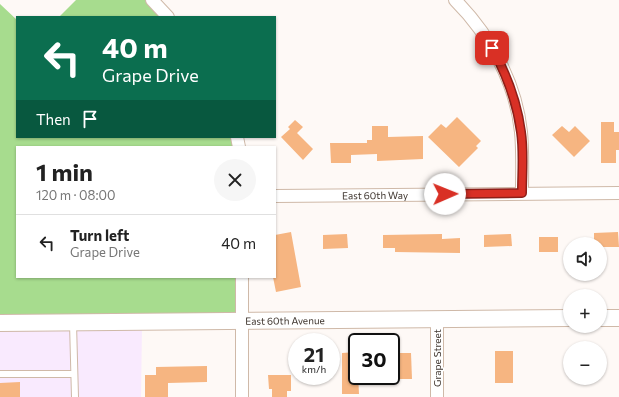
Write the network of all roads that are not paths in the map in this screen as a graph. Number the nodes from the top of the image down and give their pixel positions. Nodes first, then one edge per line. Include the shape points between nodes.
1 (152, 0) edge
2 (455, 0) edge
3 (167, 16) edge
4 (522, 193) junction
5 (619, 193) edge
6 (276, 196) edge
7 (242, 278) edge
8 (563, 318) edge
9 (607, 318) edge
10 (619, 318) edge
11 (437, 319) junction
12 (242, 321) junction
13 (74, 322) junction
14 (0, 323) edge
15 (0, 374) edge
16 (74, 374) junction
17 (74, 397) edge
18 (242, 397) edge
19 (437, 397) edge

1 - 3 street
2 - 4 street via 485,36 509,82 521,134
4 - 5 street, East 60th Way
4 - 6 street, East 60th Way
7 - 12 street
8 - 11 street, East 60th Avenue
9 - 10 street
11 - 12 street, East 60th Avenue
11 - 19 street, Grape Street
12 - 13 street, East 60th Avenue
12 - 18 street
13 - 14 street, East 60th Avenue
13 - 16 lane
15 - 16 lane
16 - 17 lane

